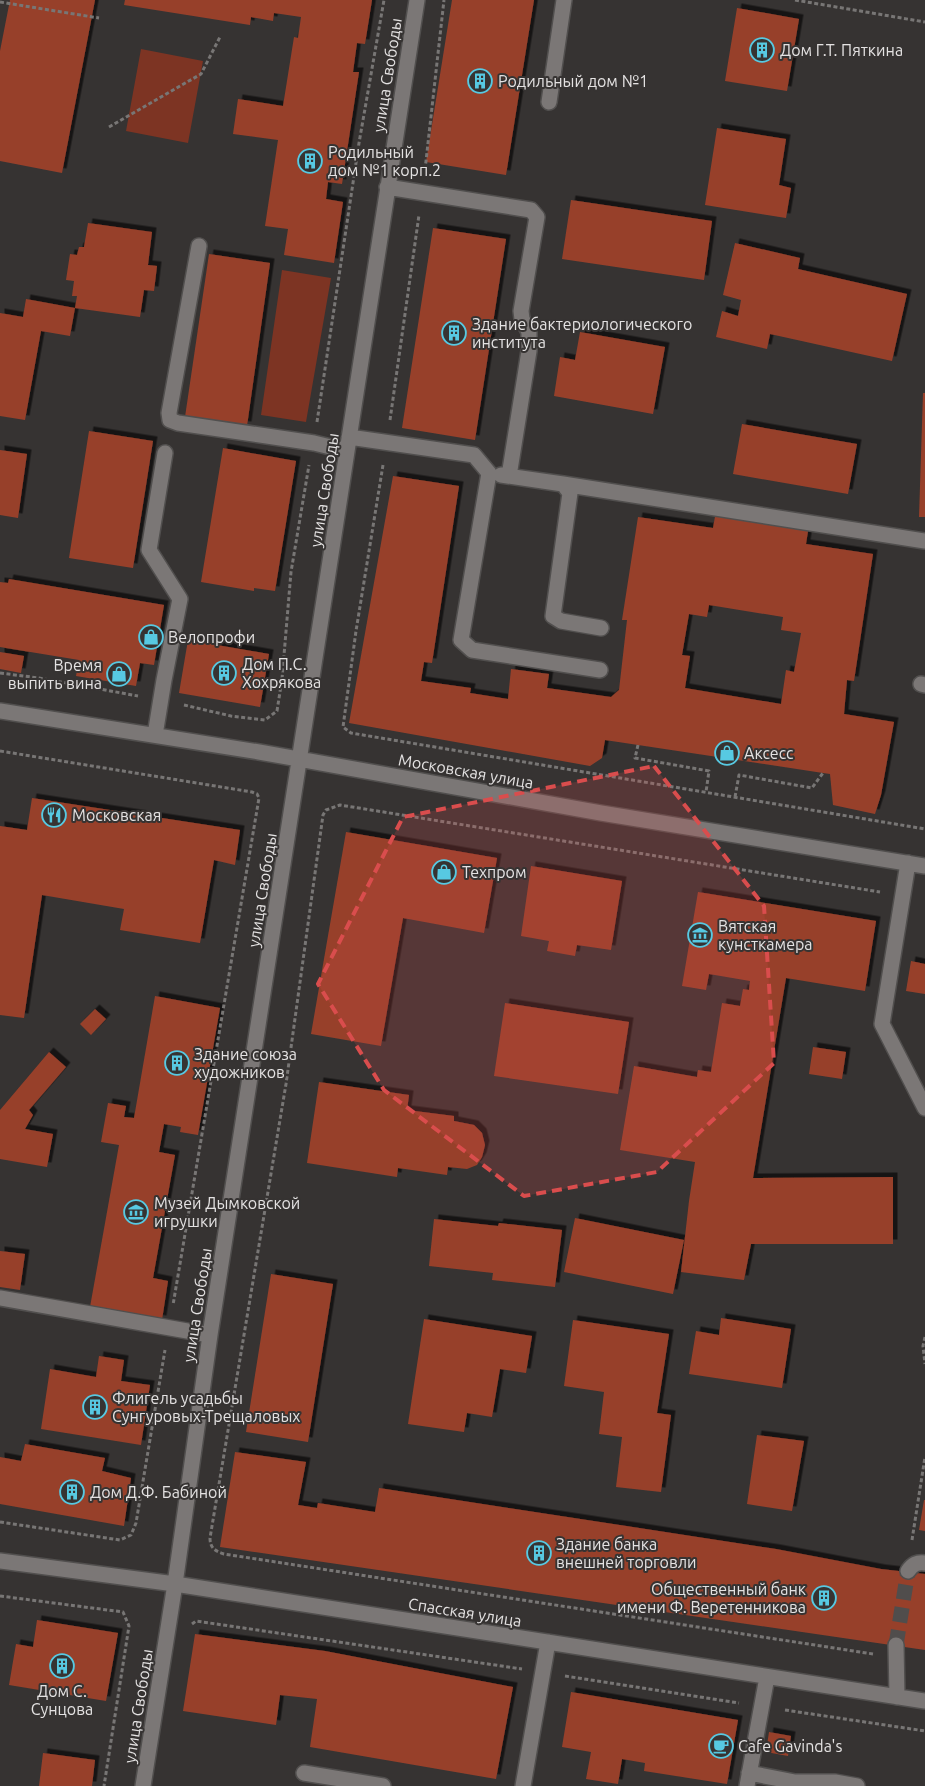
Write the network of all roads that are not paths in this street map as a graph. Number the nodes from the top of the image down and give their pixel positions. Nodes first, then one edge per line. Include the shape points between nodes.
1 (417, 0) edge
2 (564, 0) edge
3 (549, 102) dead end
4 (387, 187) junction
5 (198, 246) dead end
6 (348, 444) junction
7 (165, 453) dead end
8 (489, 473) junction
9 (509, 476) junction
10 (563, 484) junction
11 (925, 542) edge
12 (601, 628) dead end
13 (600, 670) dead end
14 (0, 711) edge
15 (155, 735) junction
16 (300, 759) junction
17 (908, 863) junction
18 (925, 866) edge
19 (925, 1108) edge
20 (0, 1298) edge
21 (210, 1335) junction
22 (0, 1561) edge
23 (175, 1584) junction
24 (548, 1642) junction
25 (896, 1652) tunnel mouth
26 (767, 1677) junction
27 (897, 1697) junction
28 (925, 1701) edge
29 (304, 1774) dead end
30 (748, 1779) edge
31 (143, 1786) edge
32 (384, 1786) edge
33 (523, 1786) edge
34 (857, 1786) edge

1 - 4 street, улица Свободы
2 - 3 street
4 - 6 street, улица Свободы
4 - 9 street via 531,210 537,217 521,312 529,332 529,350
5 - 6 street via 170,420 314,443
6 - 8 street via 387,442 474,455
6 - 16 street, улица Свободы
7 - 15 street via 149,550 180,599
8 - 9 street
8 - 13 street via 462,640 472,650
9 - 10 street
10 - 11 street
10 - 12 street via 570,493 553,616 560,622
14 - 15 street, Московская улица
15 - 16 street, Московская улица
16 - 17 street, Московская улица
16 - 21 street, улица Свободы
17 - 18 street, Московская улица
17 - 19 street via 882,1024
20 - 21 street
21 - 23 street, улица Свободы
22 - 23 street, Спасская улица
23 - 24 street, Спасская улица
23 - 31 street, улица Свободы
24 - 26 street, Спасская улица
24 - 33 street
25 - 27 street
26 - 27 street, Спасская улица
26 - 30 street
27 - 28 street, Спасская улица
29 - 32 street
30 - 34 street via 835,1782

